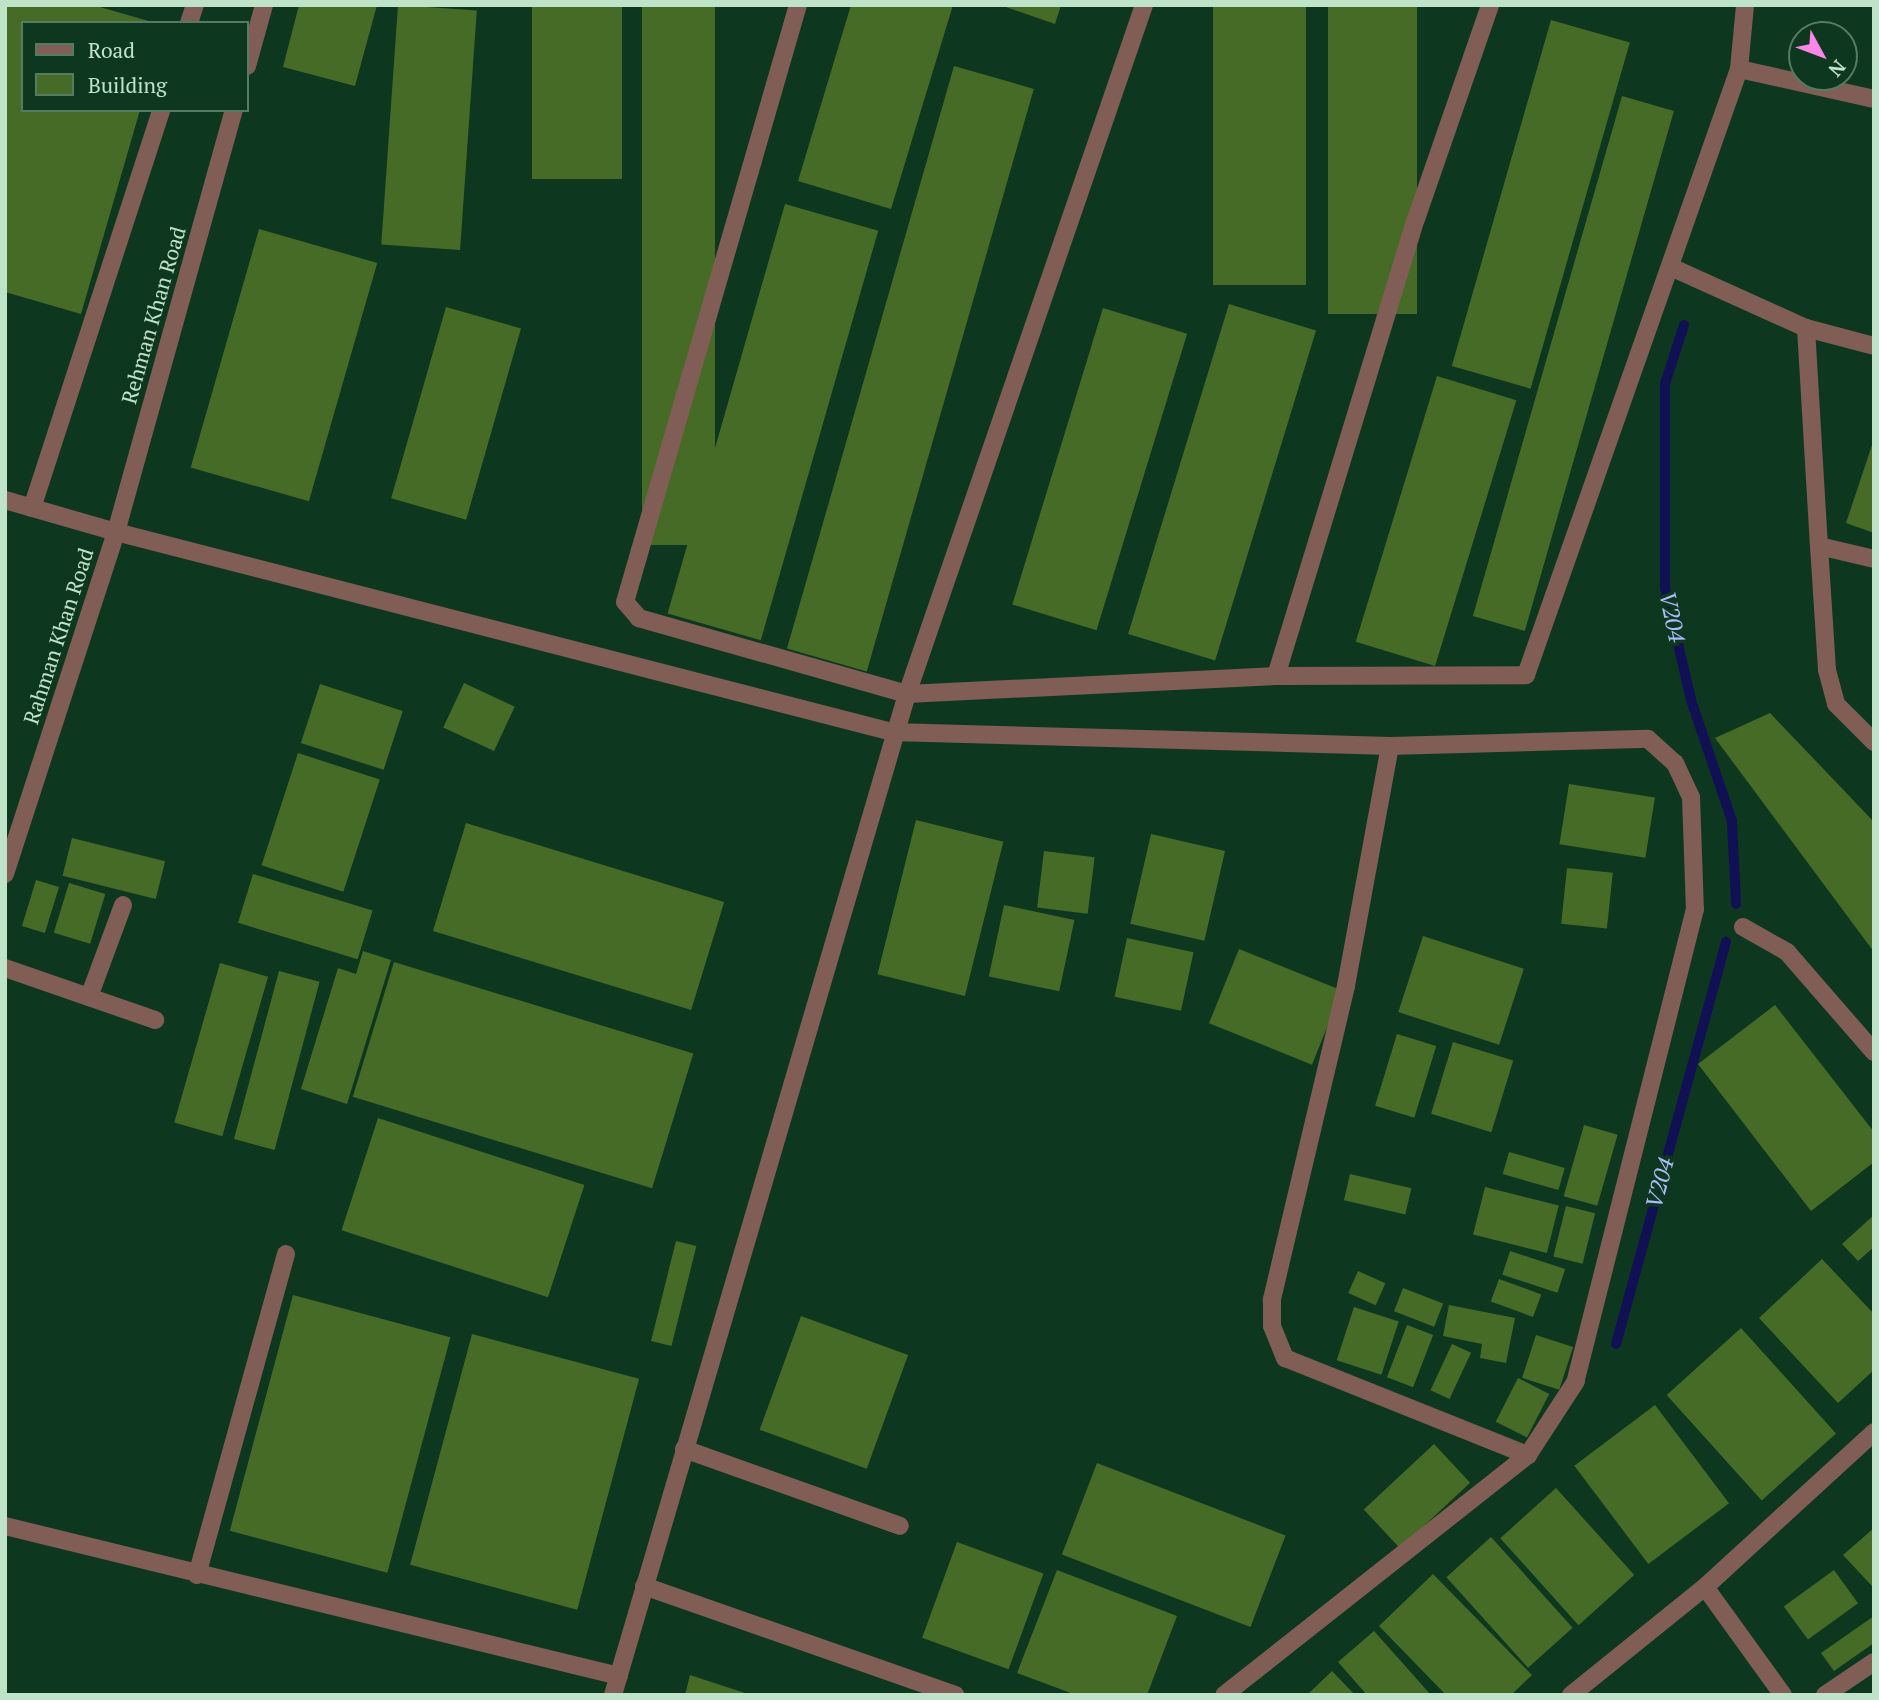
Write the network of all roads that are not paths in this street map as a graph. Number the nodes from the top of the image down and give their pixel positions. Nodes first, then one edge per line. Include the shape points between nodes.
1 (264, 5) edge
2 (798, 5) edge
3 (1144, 5) edge
4 (1490, 5) edge
5 (1745, 5) edge
6 (248, 62) edge
7 (1739, 69) junction
8 (1874, 99) edge
9 (160, 112) edge
10 (233, 112) edge
11 (1673, 268) junction
12 (1806, 328) junction
13 (1874, 346) edge
14 (5, 500) edge
15 (32, 508) junction
16 (116, 532) junction
17 (1819, 546) junction
18 (1874, 559) edge
19 (1276, 676) junction
20 (907, 694) junction
21 (892, 732) junction
22 (1874, 742) edge
23 (1390, 746) junction
24 (5, 874) edge
25 (123, 905) dead end
26 (1743, 927) dead end
27 (5, 968) edge
28 (89, 997) junction
29 (155, 1020) dead end
30 (1874, 1052) edge
31 (286, 1254) dead end
32 (1874, 1432) edge
33 (684, 1448) junction
34 (1528, 1454) junction
35 (5, 1526) edge
36 (900, 1526) dead end
37 (197, 1575) junction
38 (644, 1586) junction
39 (1705, 1587) junction
40 (1874, 1662) edge
41 (619, 1676) junction
42 (613, 1695) edge
43 (956, 1695) edge
44 (1224, 1695) edge
45 (1571, 1695) edge
46 (1783, 1695) edge
47 (1825, 1695) edge

1 - 6 street
2 - 20 street via 625,602 639,618
3 - 20 street
4 - 19 street via 1416,219
5 - 7 street
7 - 8 street
7 - 11 street
9 - 15 street
10 - 16 street, Rehman Khan Road
11 - 12 street
11 - 19 street via 1526,675
12 - 13 street
12 - 17 street
14 - 15 street
15 - 16 street
16 - 21 street
16 - 24 street, Rahman Khan Road
17 - 18 street
17 - 22 street via 1830,682 1836,704
19 - 20 street
20 - 21 street
21 - 23 street
21 - 33 street
23 - 34 street via 1346,986 1272,1300 1272,1326 1284,1357
23 - 34 street via 1648,738 1675,763 1691,797 1695,909 1623,1202 1576,1381
25 - 28 street
26 - 30 street via 1787,953
27 - 28 street
28 - 29 street
31 - 37 street
32 - 39 street
33 - 36 street
33 - 38 street
34 - 44 street
35 - 37 street
37 - 41 street
38 - 41 street
38 - 43 street
39 - 45 street
39 - 46 street
40 - 47 street
41 - 42 street

